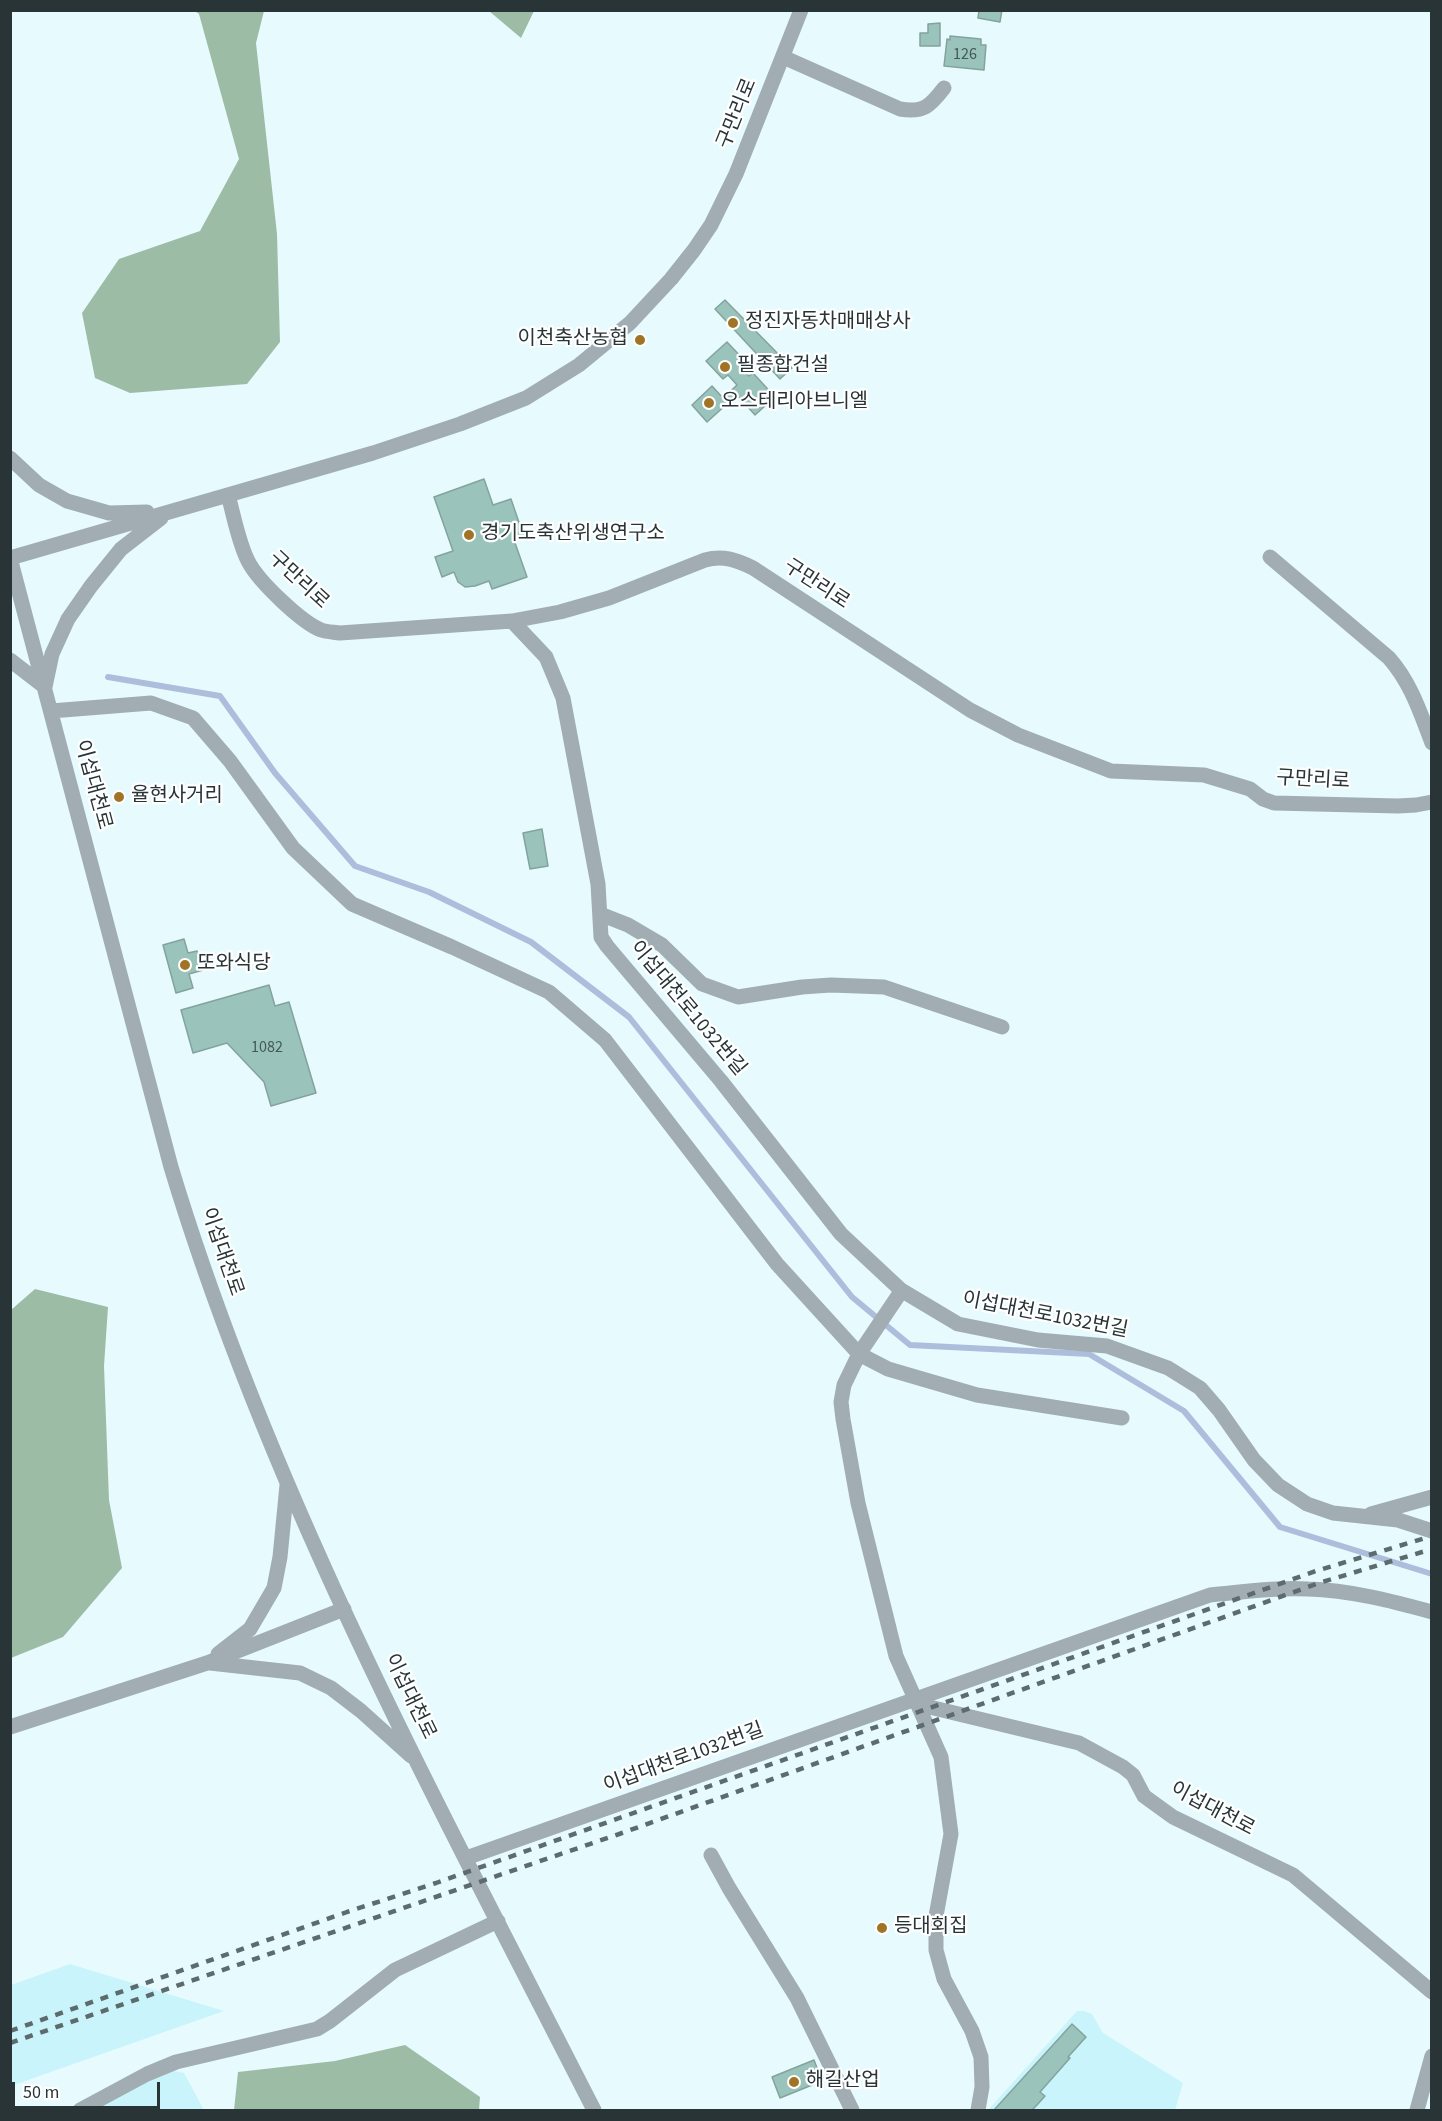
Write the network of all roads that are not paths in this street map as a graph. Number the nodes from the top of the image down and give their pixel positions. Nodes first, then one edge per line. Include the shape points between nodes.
1 (801, 10) edge
2 (783, 57) junction
3 (944, 88) dead end
4 (10, 458) edge
5 (228, 495) junction
6 (168, 512) junction
7 (1270, 557) dead end
8 (10, 558) edge
9 (512, 621) junction
10 (10, 660) edge
11 (45, 687) junction
12 (51, 711) junction
13 (1431, 743) edge
14 (1431, 802) edge
15 (600, 914) junction
16 (1002, 1027) dead end
17 (897, 1296) dead end
18 (862, 1349) junction
19 (1122, 1418) dead end
20 (287, 1484) junction
21 (1431, 1497) edge
22 (1363, 1516) junction
23 (1431, 1531) edge
24 (344, 1609) junction
25 (1431, 1612) edge
26 (207, 1663) junction
27 (916, 1701) junction
28 (10, 1727) edge
29 (417, 1761) junction
30 (711, 1855) dead end
31 (466, 1858) junction
32 (498, 1921) junction
33 (1431, 1992) edge
34 (1431, 2056) edge
35 (1429, 2078) edge
36 (80, 2110) edge
37 (594, 2110) edge
38 (852, 2110) edge
39 (978, 2110) edge
40 (1417, 2110) edge

1 - 2 street, 구만리로
2 - 3 street via 900,109 924,108
2 - 5 street, 구만리로 via 711,225 682,265 630,323 579,365 525,398 460,424
4 - 6 street via 39,485 67,501 109,513
5 - 6 street, 구만리로
5 - 9 street, 구만리로 via 254,572 309,623 323,631
6 - 8 street, 구만리로
6 - 11 street via 121,549 91,586 68,619 52,654
7 - 13 street via 1396,666 1413,692
8 - 11 street, 이섭대천로
9 - 14 street, 구만리로 via 609,598 705,560 729,558 753,568 970,710 1018,735 1093,765 1111,771 1204,775 1250,789 1274,803 1398,806
9 - 15 street, 이섭대천로1032번길 via 546,657 563,698 598,884
10 - 11 street
11 - 12 street, 이섭대천로
12 - 18 street via 152,703 193,718 230,761 293,848 352,904 549,992 605,1040 777,1264
12 - 20 street, 이섭대천로 via 195,1246
15 - 16 street, 이섭대천로1032번길 via 637,929 662,945 702,984 738,997 831,985 884,987
15 - 22 street, 이섭대천로1032번길 via 601,937 607,946 721,1081 841,1234 901,1290 958,1324 1038,1340 1107,1346 1167,1368 1200,1388 1254,1460 1278,1485 1307,1504 1333,1513
17 - 18 street
18 - 19 street via 888,1369 977,1395
18 - 27 street via 844,1385 843,1419 858,1503 896,1656
20 - 24 street, 이섭대천로
20 - 26 street via 274,1587 249,1629
21 - 22 street
22 - 23 street, 이섭대천로1032번길 via 1398,1520
24 - 26 street
24 - 29 street, 이섭대천로
25 - 27 street, 이섭대천로1032번길 via 1344,1592 1308,1589 1210,1594
26 - 28 street
26 - 29 street via 300,1673 332,1688
27 - 31 street, 이섭대천로1032번길
27 - 33 street, 이섭대천로 via 1079,1743 1123,1767 1133,1775 1144,1796 1173,1817 1293,1875
27 - 39 street via 941,1756 951,1834 936,1916 936,1950 944,1979 972,2031 981,2057
29 - 31 street, 이섭대천로
30 - 38 street via 797,1998
31 - 32 street, 이섭대천로
32 - 36 street via 394,1970 317,2029 176,2062
32 - 37 street, 이섭대천로
34 - 35 street
35 - 40 street

